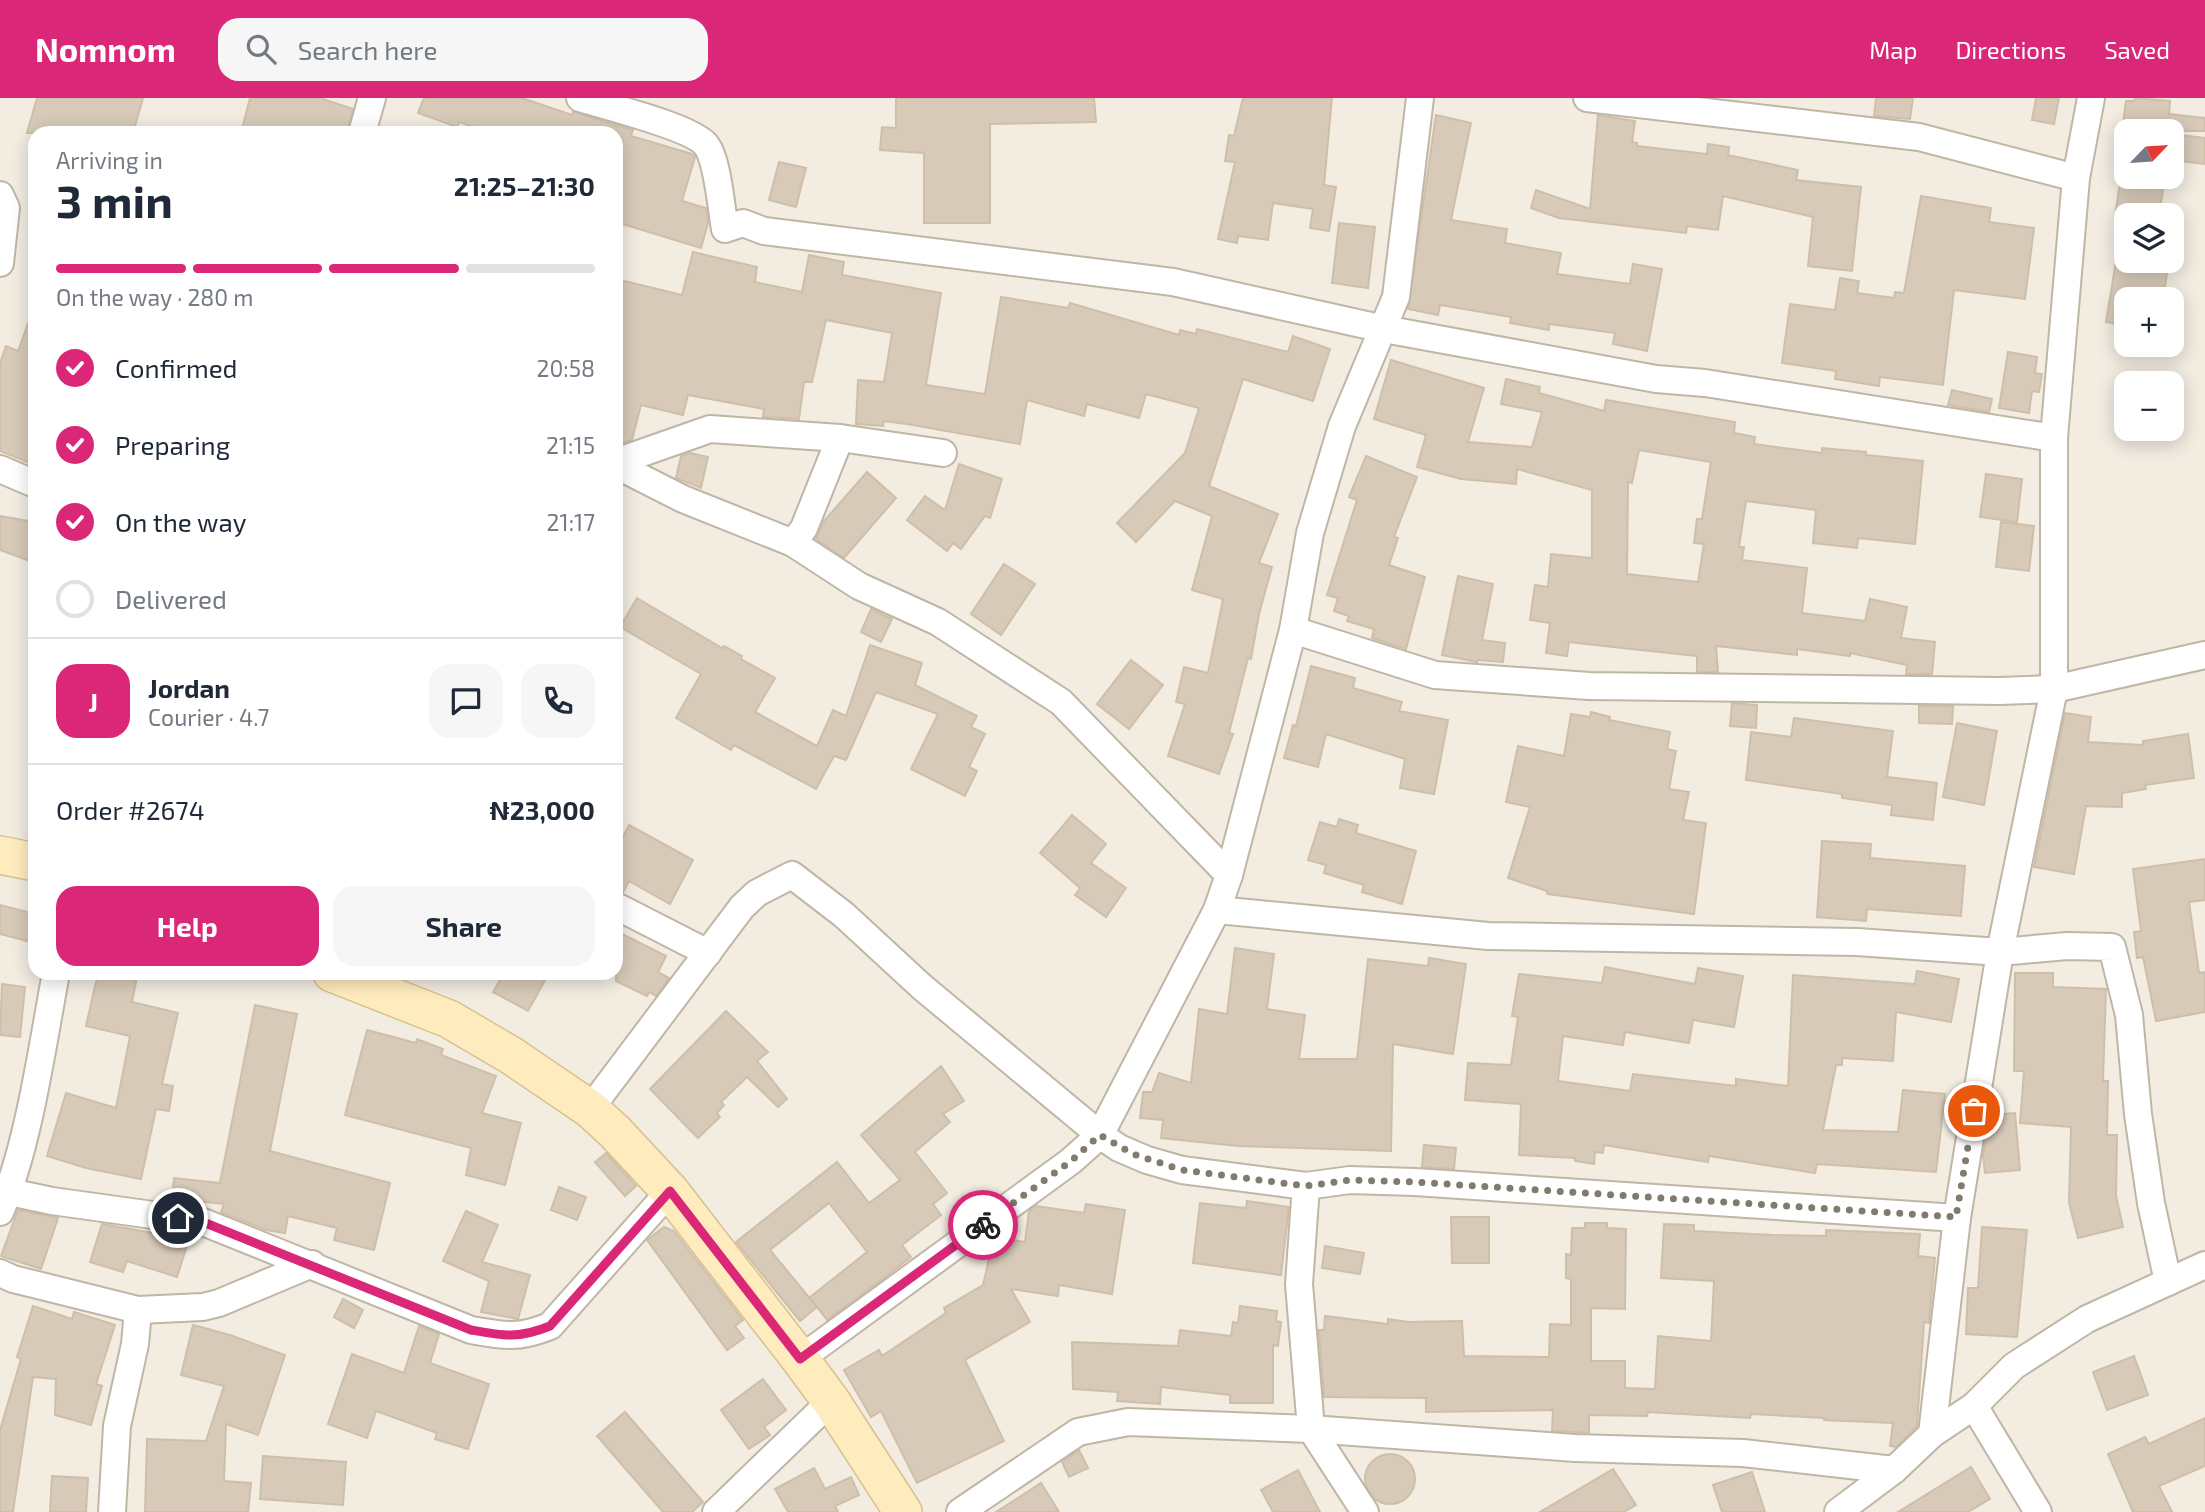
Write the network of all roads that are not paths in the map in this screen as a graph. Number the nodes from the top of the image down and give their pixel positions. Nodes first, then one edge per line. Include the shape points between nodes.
1 (372, 98) edge
2 (580, 98) edge
3 (1420, 98) edge
4 (1587, 98) edge
5 (2091, 98) edge
6 (364, 126) edge
7 (2076, 178) junction
8 (0, 195) edge
9 (0, 263) edge
10 (1384, 329) junction
11 (841, 438) junction
12 (2054, 438) junction
13 (943, 453) dead end
14 (623, 460) edge
15 (623, 467) edge
16 (0, 469) edge
17 (28, 481) edge
18 (793, 543) junction
19 (1293, 630) junction
20 (2205, 655) edge
21 (2054, 689) junction
22 (0, 855) edge
23 (28, 861) edge
24 (1229, 875) junction
25 (623, 910) edge
26 (1217, 910) junction
27 (2000, 952) junction
28 (708, 953) junction
29 (54, 980) edge
30 (349, 980) edge
31 (590, 1109) junction
32 (1100, 1135) junction
33 (1306, 1186) junction
34 (670, 1191) junction
35 (3, 1198) edge
36 (1956, 1217) junction
37 (312, 1264) junction
38 (2205, 1265) edge
39 (0, 1273) edge
40 (2168, 1282) junction
41 (138, 1310) junction
42 (800, 1359) junction
43 (831, 1401) junction
44 (1975, 1406) junction
45 (1311, 1429) junction
46 (1932, 1434) junction
47 (1894, 1470) junction
48 (112, 1512) edge
49 (716, 1512) edge
50 (903, 1512) edge
51 (960, 1512) edge
52 (1365, 1512) edge
53 (1838, 1512) edge
54 (2038, 1512) edge

1 - 6 street
2 - 10 street via 690,133 706,144 725,229 743,223 764,231 1173,282
3 - 10 street via 1396,297
4 - 7 street via 1919,137
5 - 7 street
7 - 12 street
8 - 9 street via 6,208
10 - 12 street via 1656,379
10 - 19 street via 1342,426 1310,533
11 - 13 street
11 - 14 street via 710,429
11 - 18 street via 804,528
12 - 21 street
15 - 18 street via 683,499
16 - 17 street
18 - 24 street via 859,586 938,622 1061,702
19 - 21 street via 1435,675 1589,686
19 - 24 street
20 - 21 street
21 - 27 street
22 - 23 street
24 - 26 street
25 - 28 street
26 - 27 street via 1488,936 1857,942
26 - 32 street
27 - 36 street
27 - 40 street via 2112,947 2129,1015 2138,1114
28 - 31 street
28 - 32 street via 758,892 792,875
29 - 35 street
30 - 31 street via 449,1020
31 - 34 street
32 - 33 street via 1147,1160 1182,1170
32 - 42 street
33 - 36 street via 1350,1180 1415,1182
33 - 45 street via 1299,1284
34 - 37 street via 550,1326 526,1336 471,1330
34 - 42 street
35 - 37 street via 203,1222
36 - 46 street
37 - 41 street via 219,1303
38 - 40 street
39 - 41 street
40 - 44 street via 2087,1319 2014,1366
41 - 48 street via 117,1426
42 - 43 street
43 - 49 street
43 - 50 street
44 - 46 street
44 - 54 street
45 - 47 street via 1574,1448 1743,1453
45 - 51 street via 1128,1423 1079,1432
45 - 52 street
46 - 47 street
47 - 53 street

